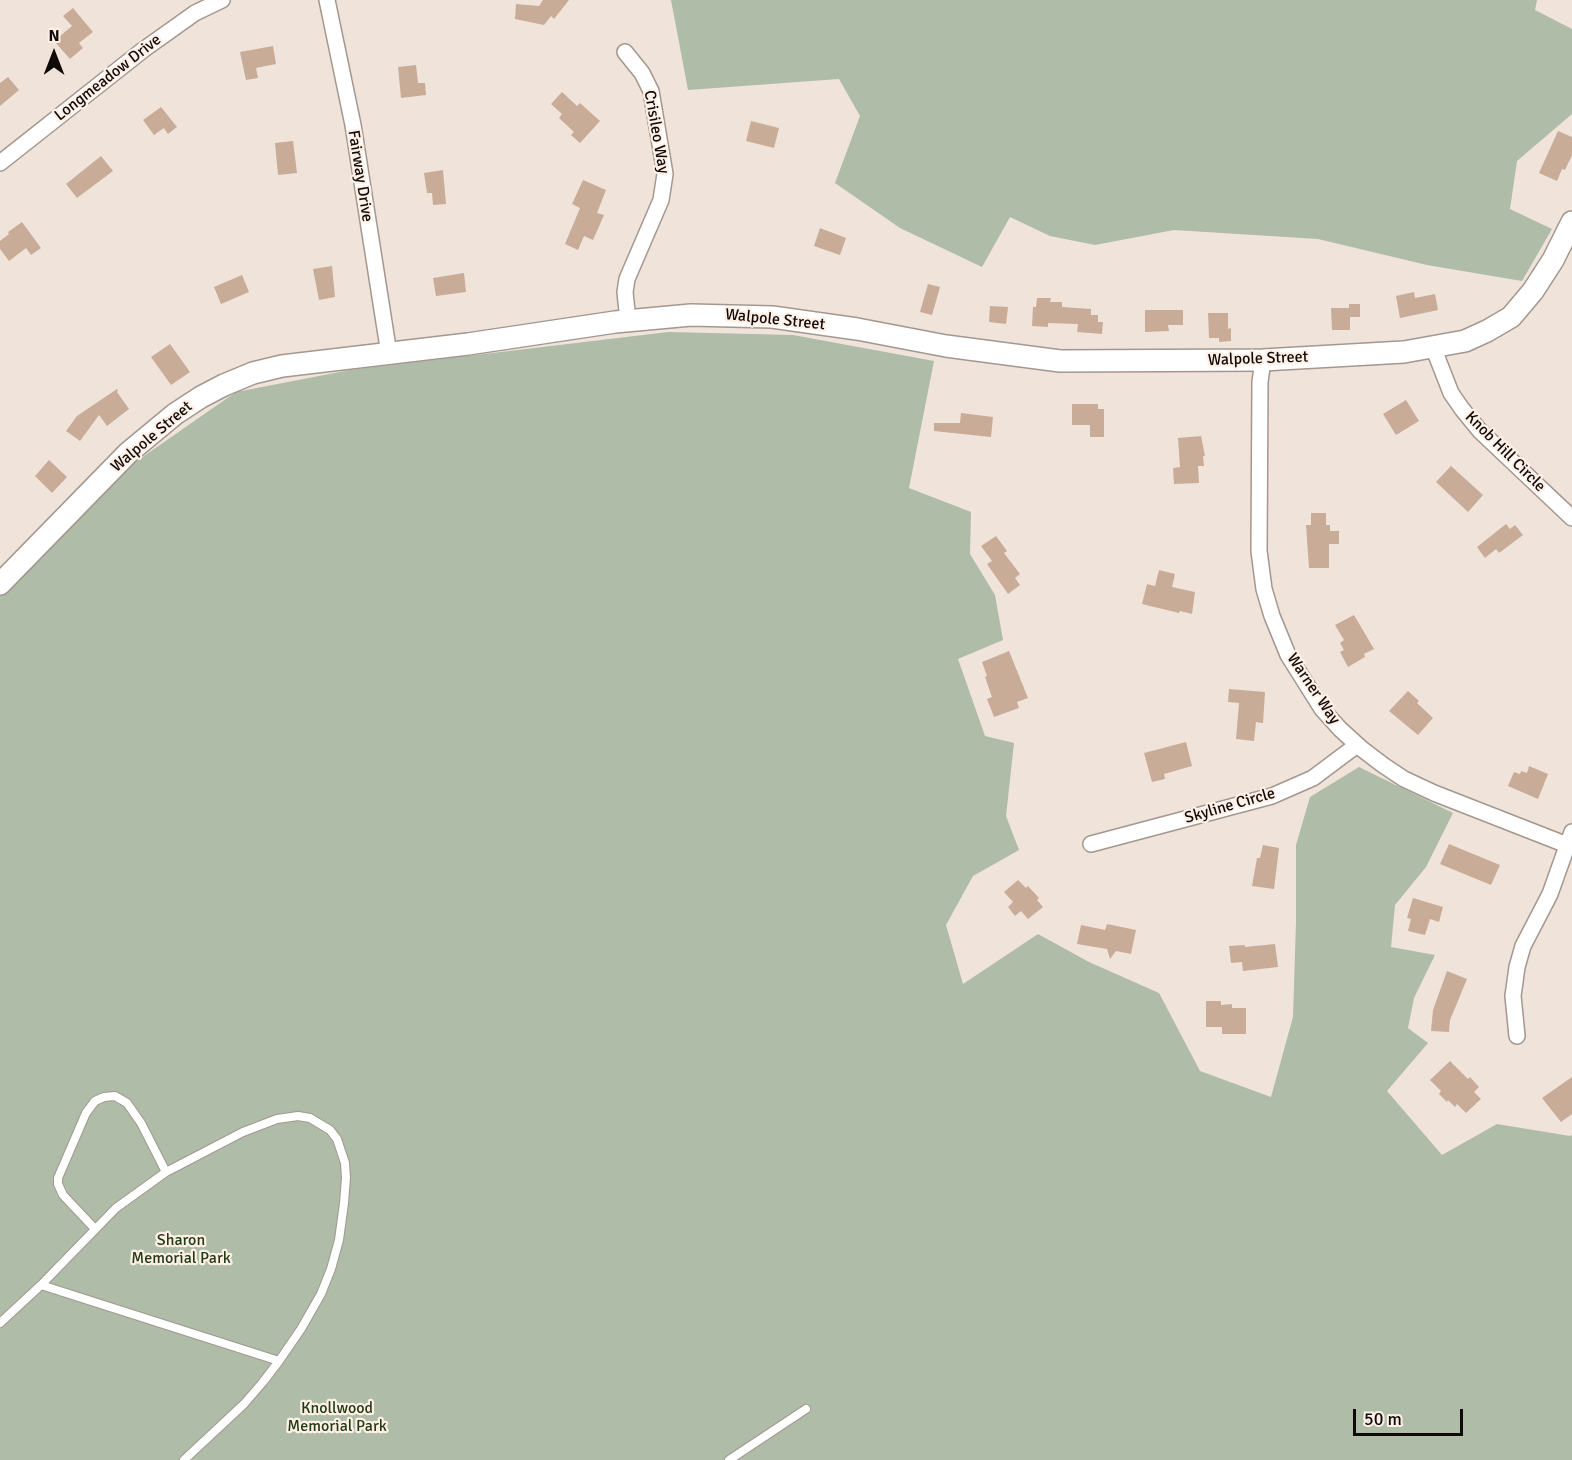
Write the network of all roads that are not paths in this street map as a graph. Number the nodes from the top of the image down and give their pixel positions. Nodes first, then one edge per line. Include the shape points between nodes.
1 (222, 0) edge
2 (327, 0) edge
3 (625, 52) dead end
4 (0, 163) edge
5 (1572, 222) edge
6 (628, 321) junction
7 (1433, 347) junction
8 (389, 354) junction
9 (1263, 360) junction
10 (1572, 518) edge
11 (0, 584) edge
12 (1357, 745) junction
13 (1570, 839) edge
14 (1091, 844) dead end
15 (1517, 1036) dead end
16 (166, 1172) junction
17 (95, 1229) junction
18 (41, 1285) junction
19 (0, 1323) edge
20 (279, 1361) junction
21 (806, 1409) dead end
22 (184, 1460) edge
23 (729, 1460) edge

1 - 4 street, Longmeadow Drive via 195,13 143,50
2 - 8 street, Fairway Drive via 353,125
3 - 6 street, Crisileo Way via 651,91 665,174 661,200 627,279
5 - 7 main road, Walpole Street via 1553,260 1511,317 1465,341
6 - 8 main road, Walpole Street
6 - 9 main road, Walpole Street via 691,315 772,317 1060,361
7 - 9 main road, Walpole Street
7 - 10 street, Knob Hill Circle via 1451,393 1462,409
8 - 11 main road, Walpole Street via 282,366 253,373 201,397 128,453
9 - 12 street, Warner Way via 1259,551 1264,589 1288,655 1322,709
12 - 13 street, Warner Way via 1404,779 1434,793
12 - 14 street, Skyline Circle via 1313,778 1272,796
13 - 15 street via 1517,967 1513,996
16 - 17 lane via 116,1208
16 - 17 lane via 127,1103 115,1096 95,1101 89,1106 58,1184 63,1195
16 - 20 lane via 243,1132 288,1117 310,1118 337,1139 346,1178 339,1240 321,1294
17 - 18 lane
18 - 19 lane
18 - 20 lane
20 - 22 lane via 244,1404
21 - 23 lane

